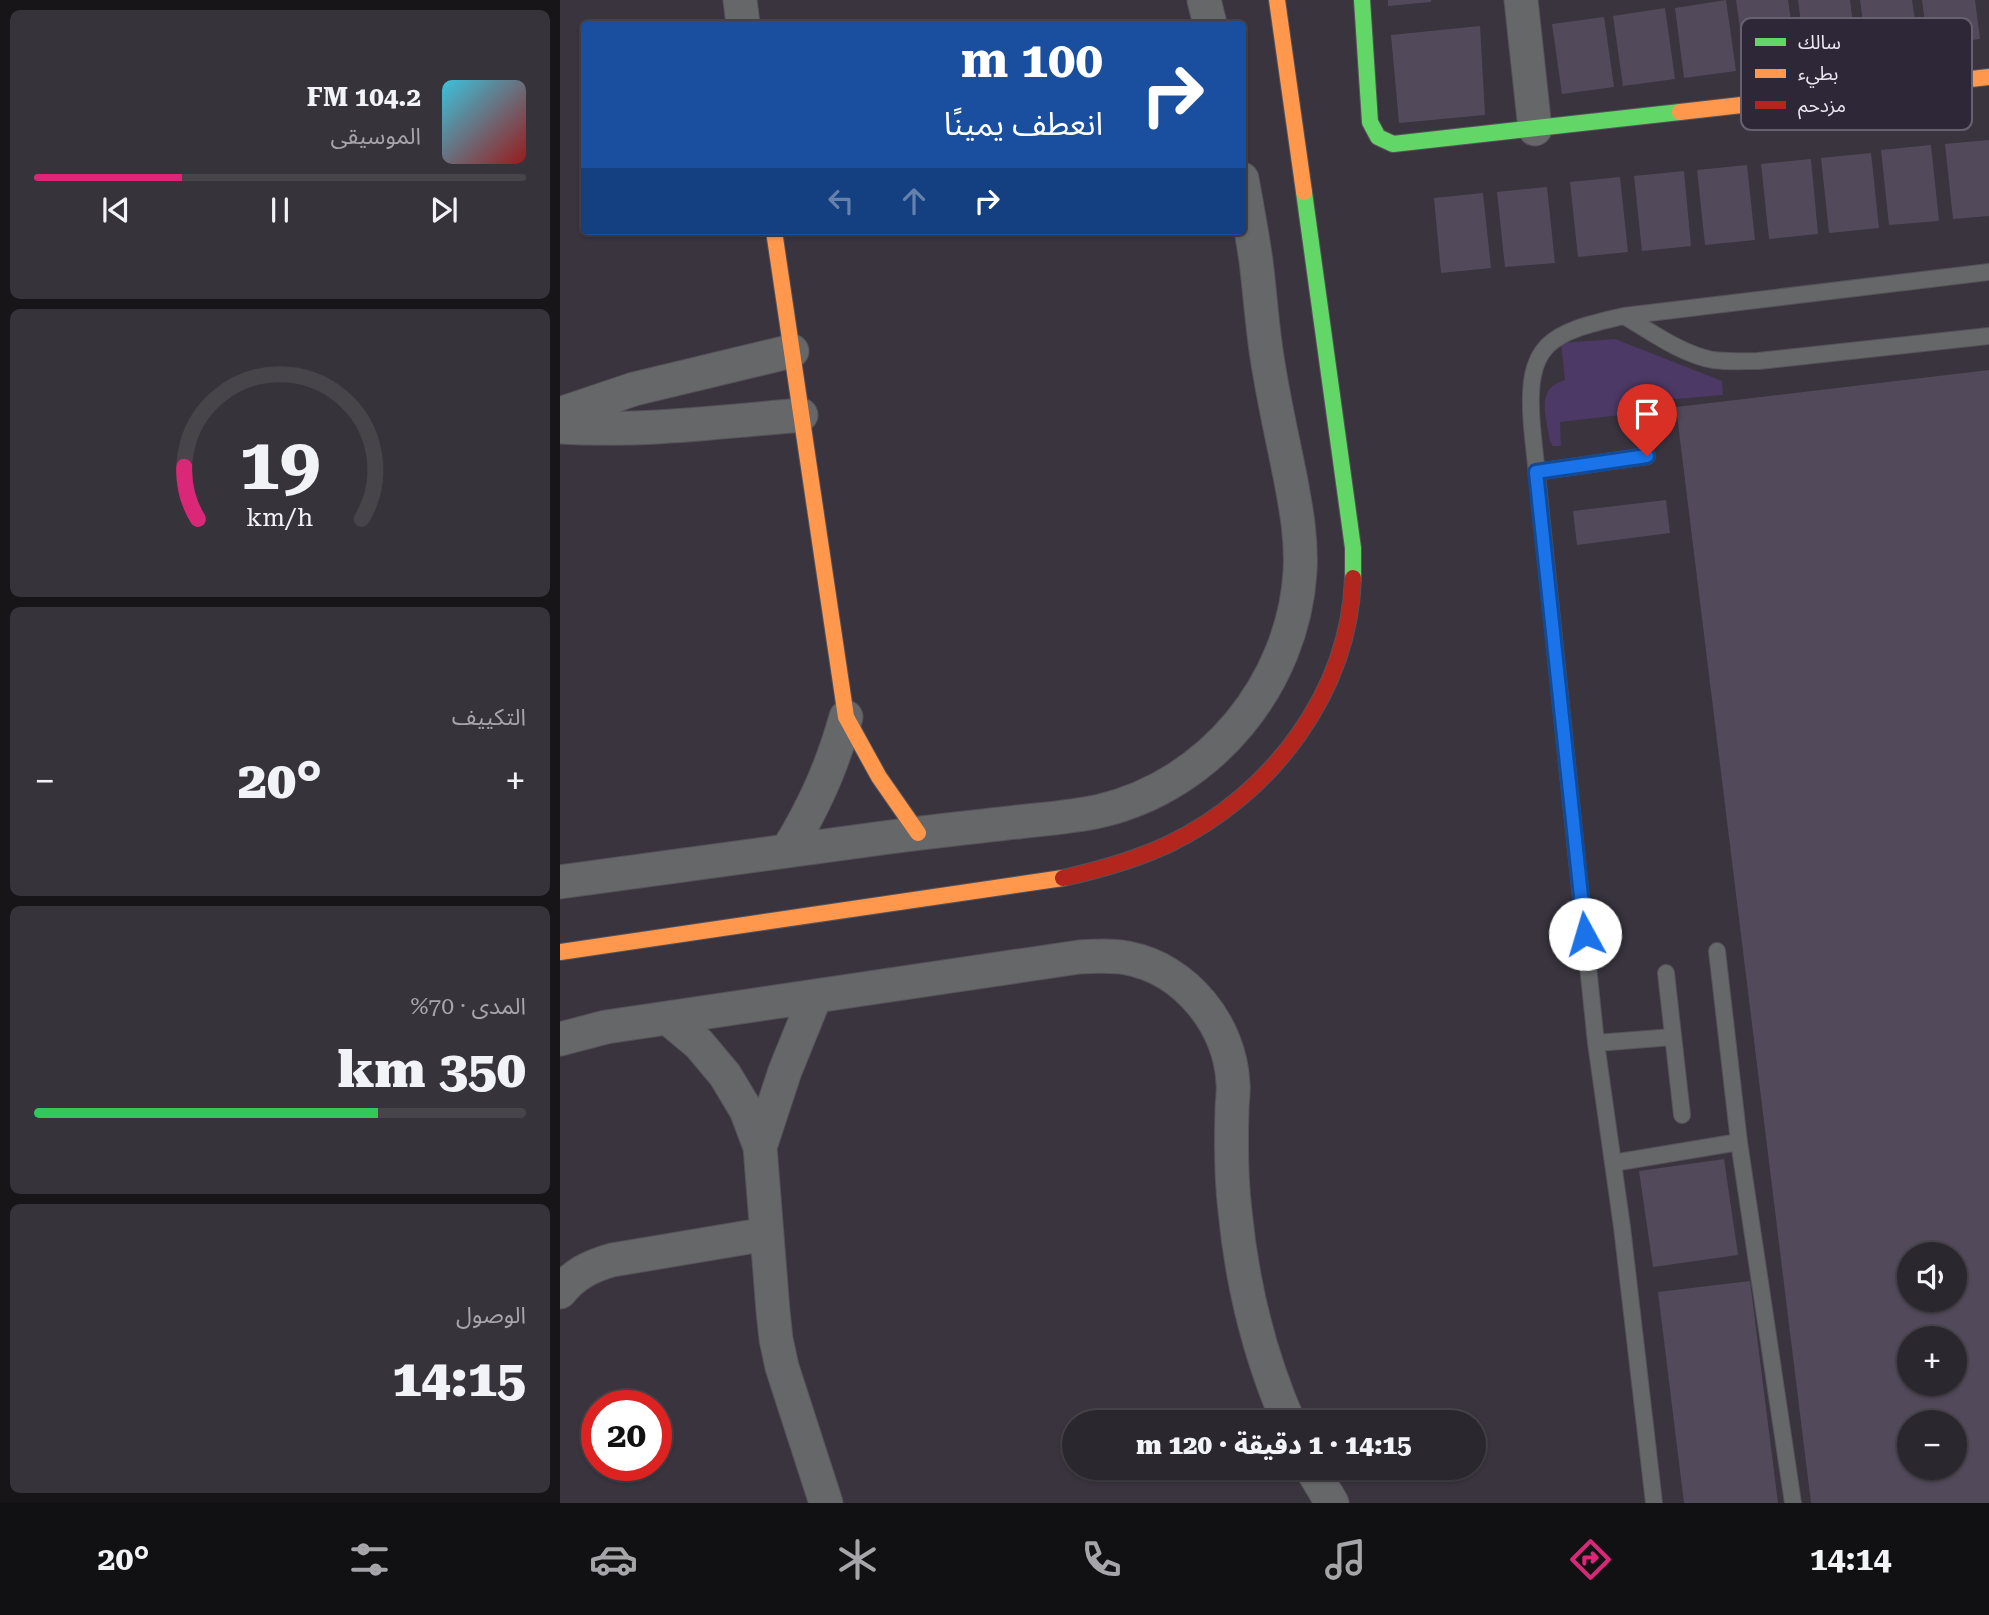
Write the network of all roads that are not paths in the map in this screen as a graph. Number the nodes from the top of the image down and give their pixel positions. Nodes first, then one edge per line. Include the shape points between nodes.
1 (740, 0) edge
2 (1204, 0) edge
3 (1277, 0) edge
4 (1362, 0) edge
5 (1521, 0) edge
6 (743, 21) edge
7 (1209, 21) edge
8 (1741, 105) edge
9 (1535, 129) junction
10 (1246, 202) edge
11 (775, 235) edge
12 (1989, 272) edge
13 (1624, 316) junction
14 (1989, 336) edge
15 (792, 352) junction
16 (560, 414) edge
17 (801, 415) junction
18 (560, 427) edge
19 (1647, 456) dead end
20 (1536, 472) junction
21 (846, 717) junction
22 (918, 833) junction
23 (787, 851) junction
24 (560, 882) edge
25 (1717, 951) dead end
26 (560, 952) edge
27 (1666, 973) dead end
28 (815, 997) junction
29 (668, 1018) junction
30 (1673, 1037) junction
31 (560, 1039) edge
32 (1596, 1043) junction
33 (1682, 1115) dead end
34 (1740, 1142) junction
35 (760, 1147) junction
36 (1613, 1163) junction
37 (767, 1234) junction
38 (560, 1292) edge
39 (1284, 1410) edge
40 (1318, 1480) edge
41 (826, 1503) edge
42 (1332, 1503) edge
43 (1654, 1503) edge
44 (1793, 1503) edge

1 - 6 street
2 - 7 street
3 - 26 street via 1353,548 1349,618 1340,652 1314,713 1296,740 1277,765 1229,808 1153,851 1094,871
4 - 9 street via 1370,122 1378,136 1401,144
5 - 9 street
8 - 9 street
10 - 22 street via 1300,541 1297,601 1271,677 1230,735 1184,774 1158,789 1072,816
11 - 15 street
12 - 13 lane
13 - 14 lane via 1692,353 1734,362
13 - 20 lane via 1558,336 1538,358 1530,392
15 - 16 street via 634,389
15 - 17 street
17 - 18 street via 660,427
17 - 21 street
19 - 20 lane
20 - 32 lane
21 - 22 street via 879,777
21 - 23 street via 823,787
22 - 23 street
23 - 24 street
25 - 34 lane
27 - 30 lane
28 - 29 street
28 - 35 street
28 - 39 street via 1104,956 1152,966 1194,995 1210,1013 1230,1059 1241,1261 1267,1364
29 - 31 street
29 - 35 street via 699,1044 725,1075 746,1110
30 - 32 lane
30 - 33 lane
32 - 36 lane
34 - 36 lane
34 - 44 lane
35 - 37 street
36 - 43 lane
37 - 38 street via 596,1264
37 - 41 street via 780,1358
40 - 42 street

